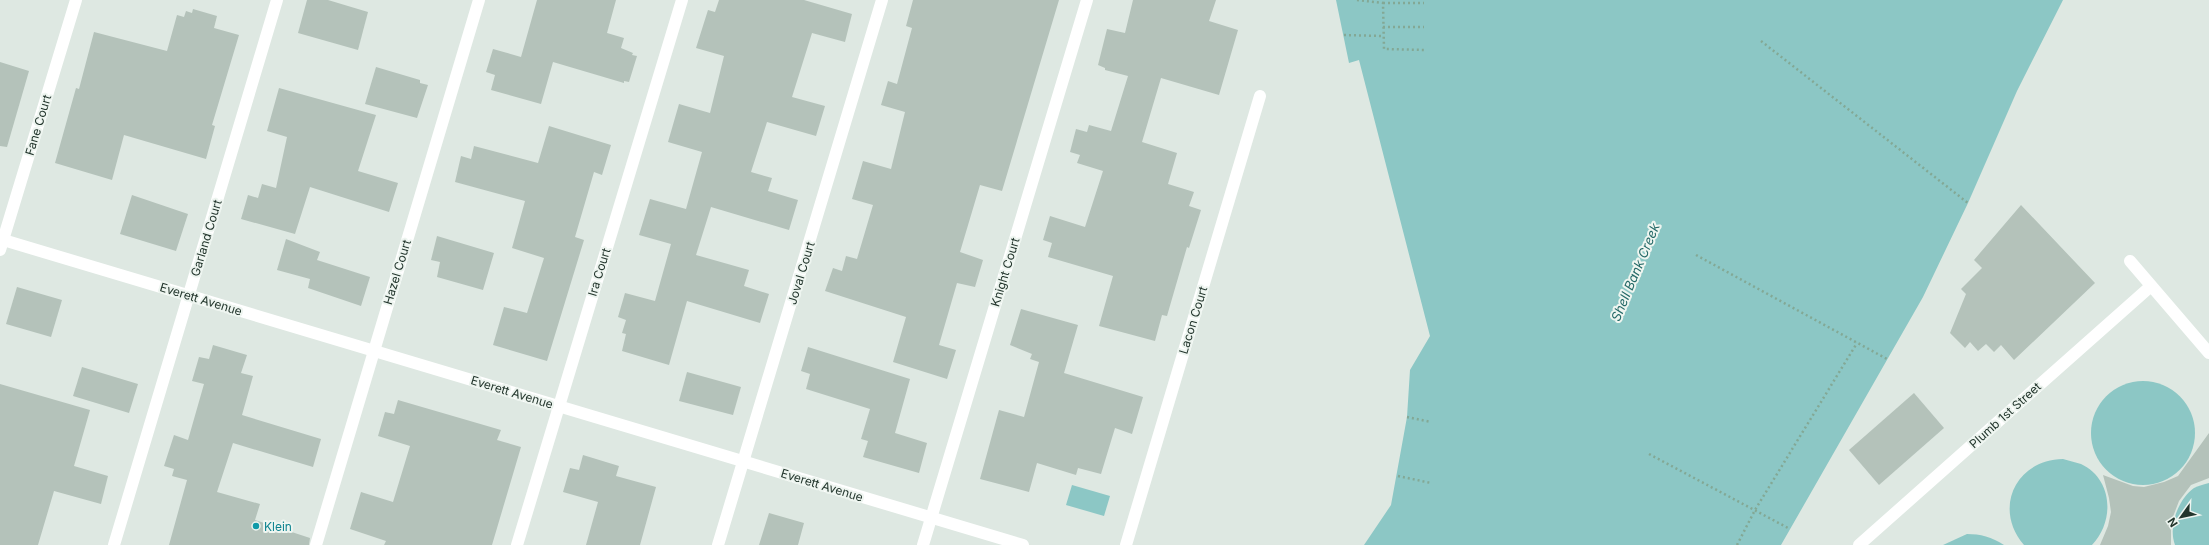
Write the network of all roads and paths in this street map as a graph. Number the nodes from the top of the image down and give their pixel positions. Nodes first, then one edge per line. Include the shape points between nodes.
1 (76, 0) edge
2 (277, 0) edge
3 (479, 0) edge
4 (682, 0) edge
5 (882, 0) edge
6 (1087, 0) edge
7 (1356, 0) edge
8 (1383, 3) junction
9 (1424, 3) dead end
10 (1383, 27) junction
11 (1424, 27) dead end
12 (1344, 35) dead end
13 (1383, 36) junction
14 (1761, 41) dead end
15 (1424, 50) dead end
16 (1260, 96) dead end
17 (1968, 203) dead end
18 (1, 243) edge
19 (1696, 255) dead end
20 (2130, 261) dead end
21 (2152, 286) junction
22 (189, 295) junction
23 (1857, 343) junction
24 (373, 350) junction
25 (2209, 353) edge
26 (1888, 359) dead end
27 (558, 406) junction
28 (1406, 416) dead end
29 (1431, 422) dead end
30 (1649, 454) dead end
31 (744, 462) junction
32 (1398, 476) dead end
33 (1431, 484) dead end
34 (1755, 510) junction
35 (932, 518) junction
36 (1790, 529) dead end
37 (114, 545) edge
38 (316, 545) edge
39 (517, 545) edge
40 (718, 545) edge
41 (924, 545) edge
42 (1023, 545) edge
43 (1126, 545) edge
44 (1737, 545) edge
45 (1859, 545) edge

1 - 18 street, Fane Court
2 - 22 street, Garland Court
3 - 24 street, Hazel Court
4 - 27 street, Ira Court
5 - 31 street, Joval Court
6 - 35 street, Knight Court
7 - 8 path
8 - 9 path
8 - 10 path
10 - 11 path
10 - 13 path
12 - 13 path
13 - 15 path via 1384,49
14 - 17 path
16 - 43 street, Lacon Court
18 - 22 street, Everett Avenue
19 - 23 path
20 - 21 street
21 - 25 street
21 - 45 street, Plumb 1st Street
22 - 24 street, Everett Avenue
22 - 37 street, Garland Court
23 - 26 path
23 - 34 path
24 - 27 street, Everett Avenue
24 - 38 street, Hazel Court
27 - 31 street, Everett Avenue
27 - 39 street, Ira Court
28 - 29 path
30 - 34 path
31 - 35 street, Everett Avenue
31 - 40 street, Joval Court
32 - 33 path
34 - 36 path
34 - 44 path
35 - 41 street, Knight Court
35 - 42 street, Everett Avenue

